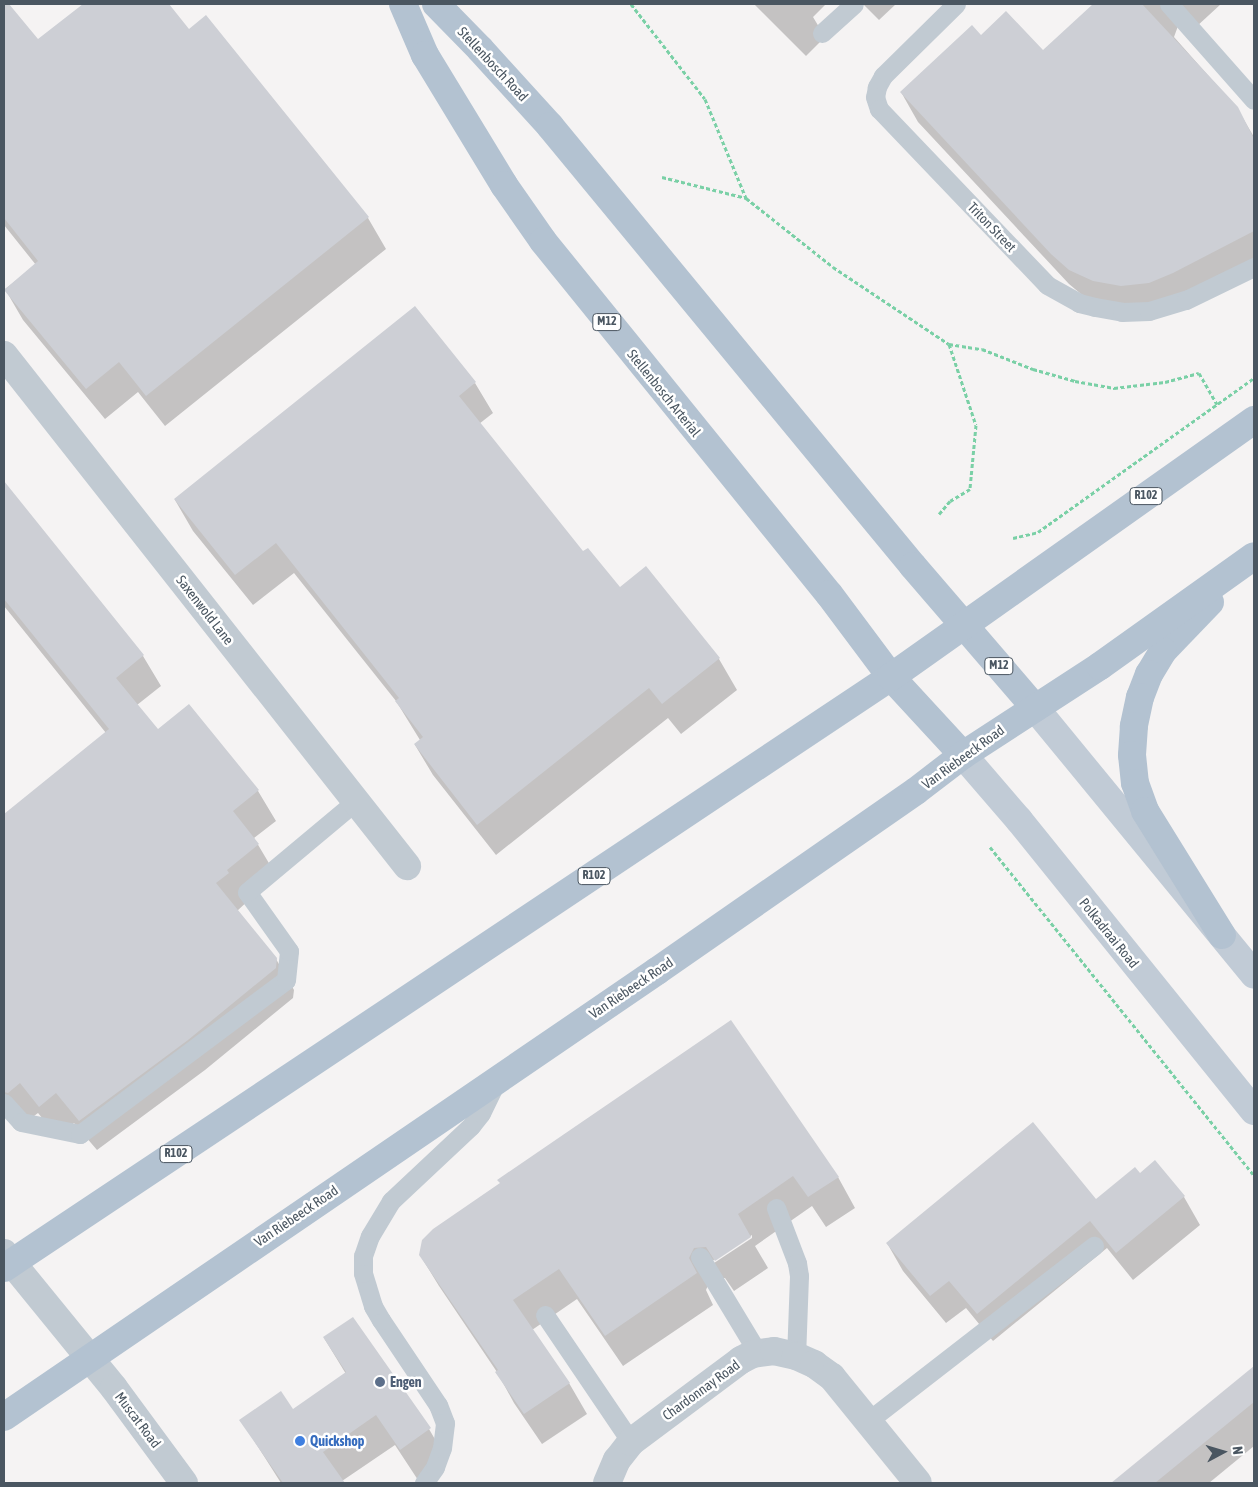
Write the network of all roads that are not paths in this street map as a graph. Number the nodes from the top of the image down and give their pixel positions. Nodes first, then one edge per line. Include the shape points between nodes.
1 (403, 4) edge
2 (436, 4) edge
3 (854, 4) edge
4 (956, 4) edge
5 (1169, 4) edge
6 (822, 33) dead end
7 (1254, 100) edge
8 (1254, 266) edge
9 (4, 355) edge
10 (1254, 420) edge
11 (1254, 556) edge
12 (964, 625) junction
13 (891, 677) junction
14 (1035, 708) junction
15 (963, 755) junction
16 (356, 801) junction
17 (407, 866) dead end
18 (1222, 935) junction
19 (1254, 976) edge
20 (498, 1079) junction
21 (4, 1103) edge
22 (1254, 1111) edge
23 (776, 1208) dead end
24 (1094, 1246) dead end
25 (700, 1257) dead end
26 (6, 1261) edge
27 (545, 1315) dead end
28 (758, 1353) junction
29 (796, 1356) junction
30 (89, 1358) junction
31 (4, 1417) edge
32 (868, 1421) junction
33 (631, 1442) junction
34 (184, 1483) edge
35 (424, 1483) edge
36 (607, 1483) edge
37 (918, 1483) edge

1 - 13 main road, Stellenbosch Arterial / M12 via 425,55 504,185 543,241 835,602
2 - 12 main road, Stellenbosch Road / M12 via 550,126
3 - 6 lane
4 - 8 lane, Triton Street via 883,76 875,97 879,109 1047,285 1079,303 1122,312 1149,311 1186,300
5 - 7 lane
9 - 16 street, Saxenwold Lane
10 - 12 main road, R102
11 - 14 main road, Van Riebeeck Road via 1100,666
11 - 18 main road via 1163,651 1140,696 1134,726 1132,755 1135,783 1145,811
12 - 13 main road, R102
12 - 14 main road, M12
13 - 15 main road, Stellenbosch Arterial / M12
13 - 26 main road, R102 via 340,1046
14 - 15 main road, Van Riebeeck Road
14 - 18 main road, M12
15 - 20 main road, Van Riebeeck Road via 916,792
15 - 22 main road, Polkadraai Road / M12
16 - 17 street, Saxenwold Lane
16 - 21 lane via 247,892 289,951 286,980 80,1134 20,1122
18 - 19 main road, M12
20 - 30 main road, Van Riebeeck Road
20 - 35 lane via 471,1126 391,1201 362,1256 366,1289 381,1320 438,1405 445,1423 439,1458
23 - 29 lane via 799,1276
24 - 32 lane
25 - 28 lane
26 - 30 street, Muscat Road
27 - 33 lane
28 - 29 street, Chardonnay Road via 774,1351
28 - 33 street, Chardonnay Road via 741,1360
29 - 32 street, Chardonnay Road via 832,1377
30 - 31 main road, Van Riebeeck Road
30 - 34 street, Muscat Road
32 - 37 street, Chardonnay Road
33 - 36 street, Chardonnay Road via 617,1460

